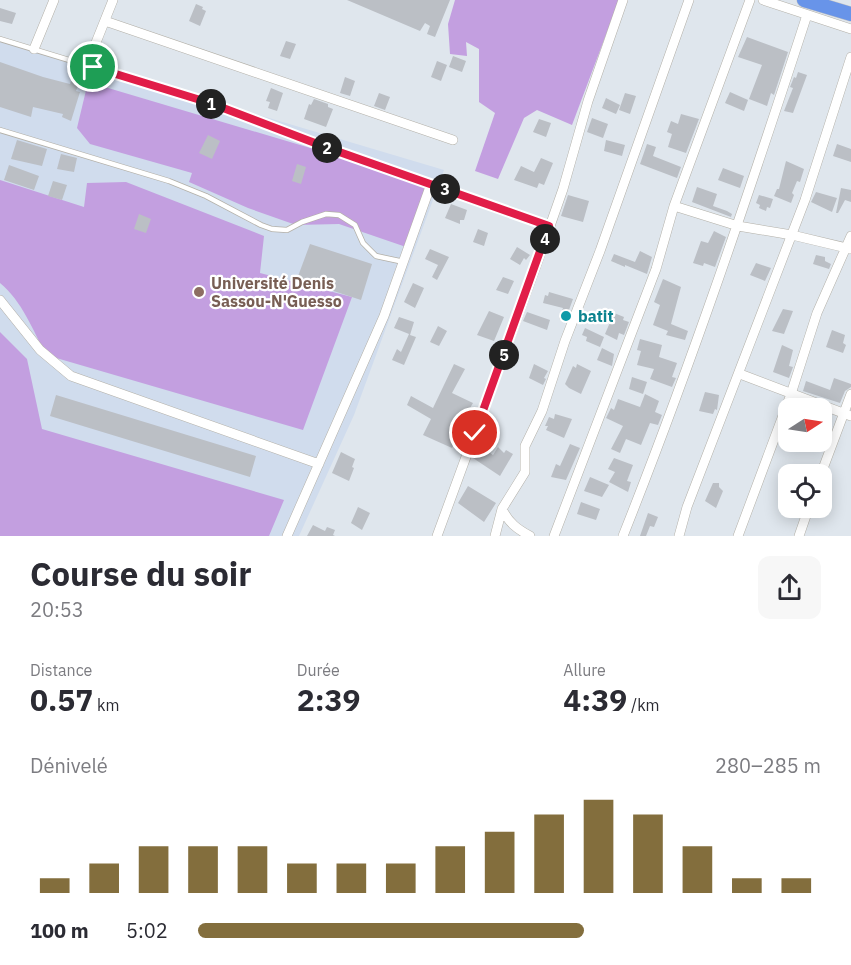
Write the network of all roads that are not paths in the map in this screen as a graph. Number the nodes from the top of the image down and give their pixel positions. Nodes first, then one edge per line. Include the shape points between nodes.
1 (54, 0) edge
2 (113, 0) edge
3 (623, 0) edge
4 (689, 0) edge
5 (750, 0) edge
6 (763, 0) edge
7 (804, 0) edge
8 (851, 14) edge
9 (807, 15) junction
10 (105, 21) junction
11 (851, 29) edge
12 (0, 39) edge
13 (34, 49) junction
14 (93, 50) dead end
15 (851, 57) edge
16 (0, 130) edge
17 (453, 140) dead end
18 (430, 184) junction
19 (674, 206) junction
20 (549, 226) junction
21 (738, 226) junction
22 (792, 235) junction
23 (851, 236) edge
24 (849, 248) edge
25 (404, 262) junction
26 (0, 300) edge
27 (740, 374) junction
28 (791, 394) junction
29 (851, 394) edge
30 (847, 415) edge
31 (319, 464) junction
32 (825, 464) edge
33 (502, 509) junction
34 (805, 518) edge
35 (287, 536) edge
36 (437, 536) edge
37 (495, 536) edge
38 (530, 536) edge
39 (554, 536) edge
40 (623, 536) edge
41 (679, 536) edge
42 (738, 536) edge
43 (799, 536) edge

1 - 13 street
2 - 10 street
3 - 20 street
4 - 33 street via 542,411 525,446 525,472
5 - 19 street
6 - 9 street
7 - 8 main road
9 - 11 street
9 - 21 street
10 - 14 street
10 - 17 street
12 - 13 lane
13 - 18 lane via 210,103
15 - 22 street
16 - 25 lane via 169,181 272,229 287,230 326,214 339,215 355,225 363,243 376,256
18 - 20 street
18 - 25 street
19 - 21 street
19 - 39 street via 656,269
20 - 36 street
21 - 22 street
21 - 40 street
22 - 24 street
22 - 27 street
23 - 24 street
24 - 28 street via 817,313
25 - 31 street via 376,337
26 - 31 street via 40,350 71,376
27 - 28 street
27 - 41 street
28 - 30 street
28 - 42 street
29 - 30 street
30 - 32 street
31 - 35 street
33 - 37 street
33 - 38 street via 507,520
34 - 43 street

